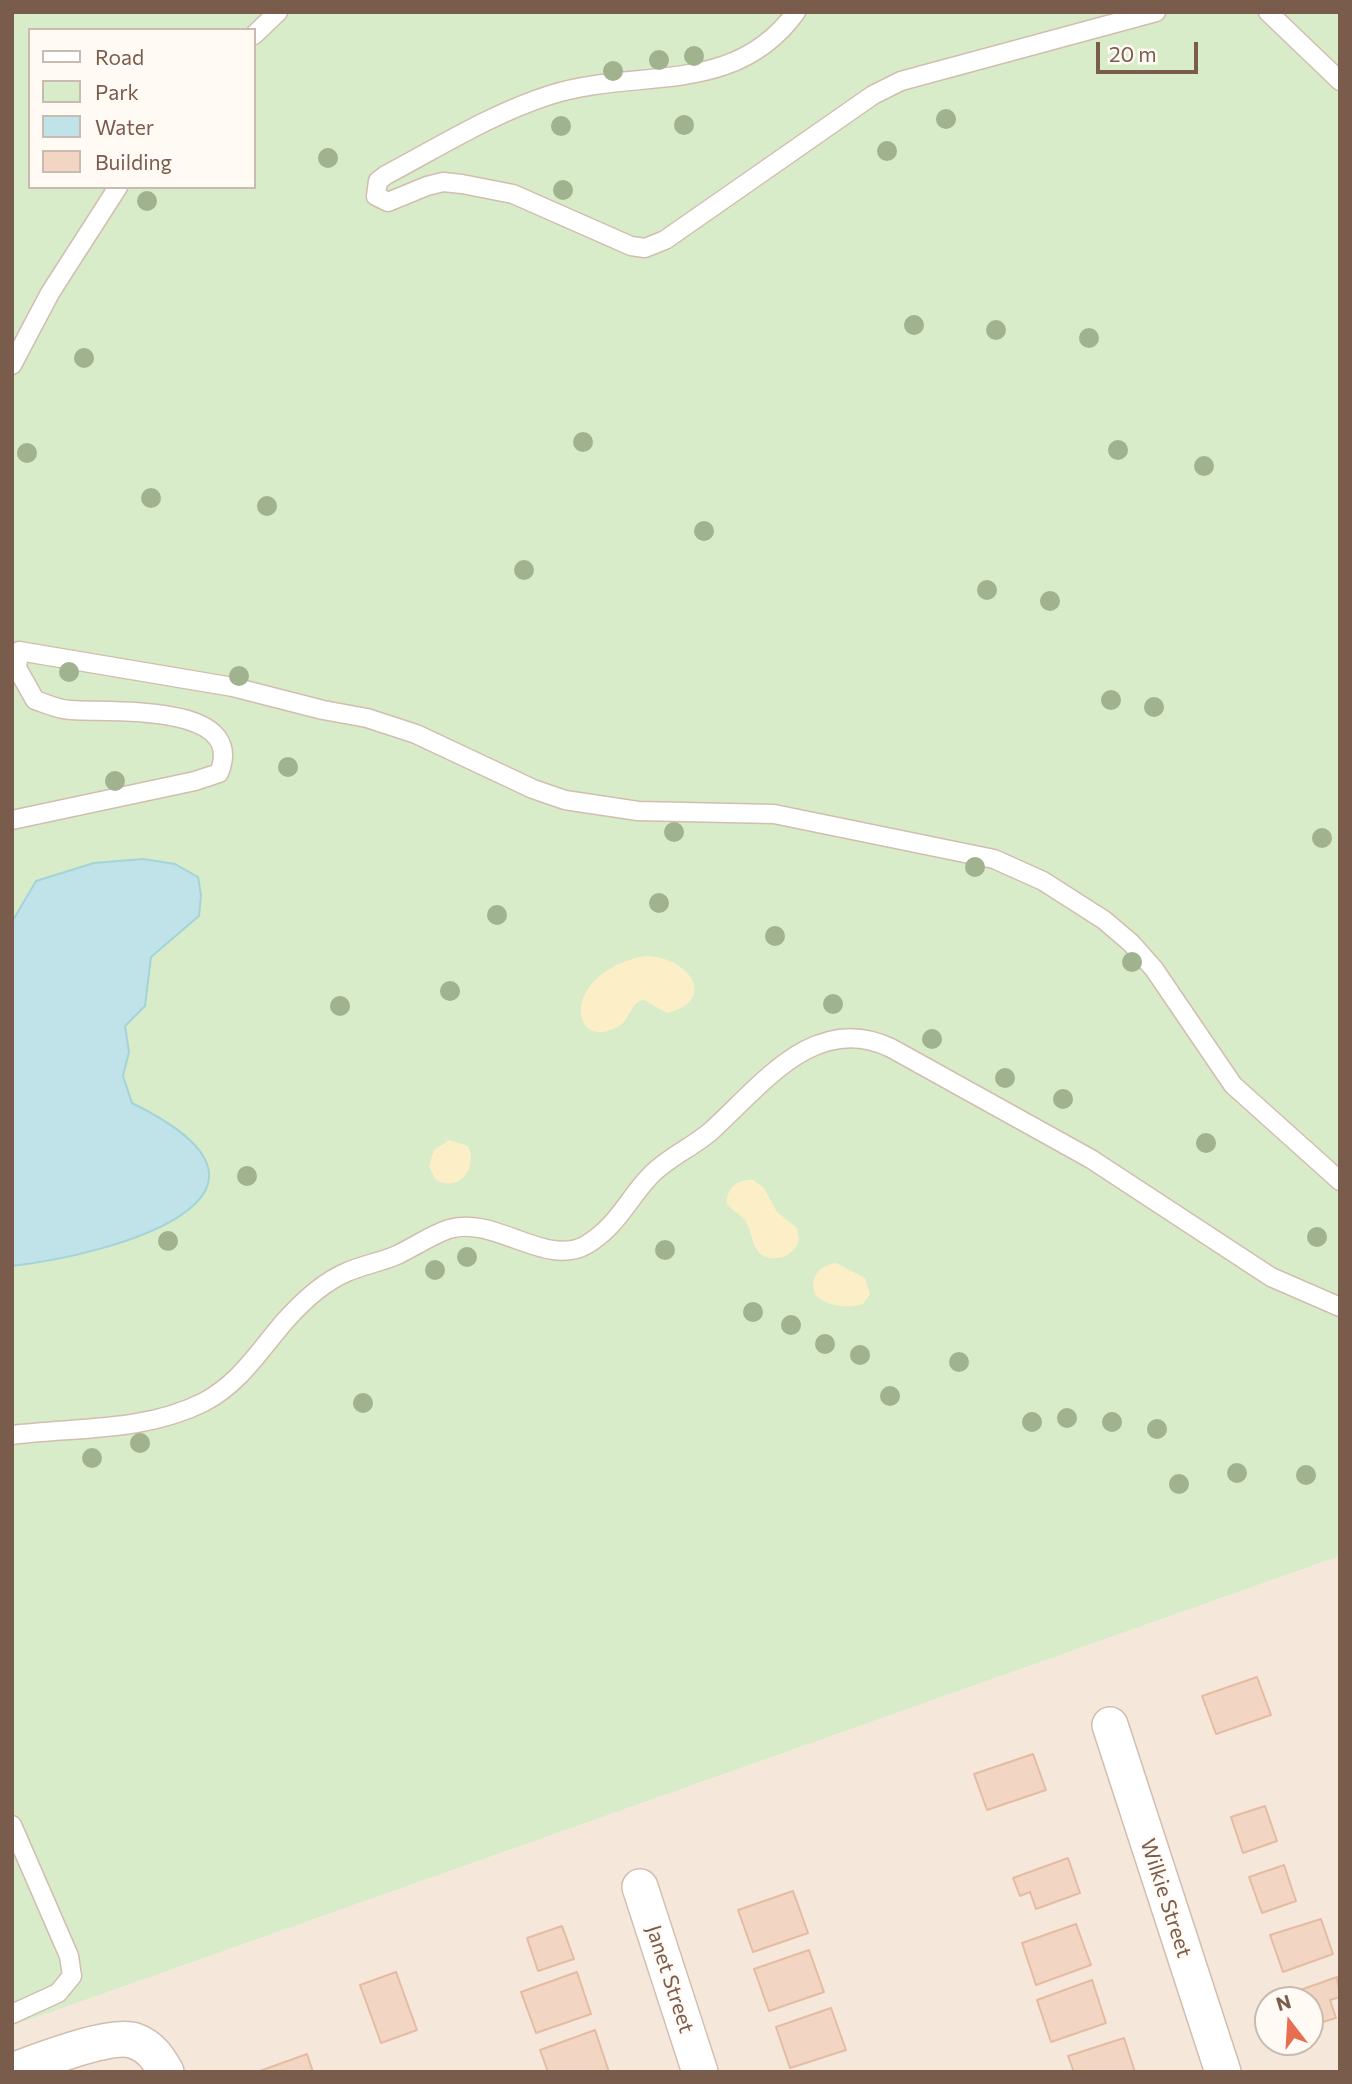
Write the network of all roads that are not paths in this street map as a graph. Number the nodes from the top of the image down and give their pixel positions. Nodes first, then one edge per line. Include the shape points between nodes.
1 (278, 12) edge
2 (796, 12) edge
3 (1156, 12) edge
4 (1268, 12) edge
5 (256, 33) edge
6 (1340, 80) edge
7 (117, 189) edge
8 (12, 365) edge
9 (16, 651) edge
10 (12, 820) edge
11 (1340, 1181) edge
12 (1340, 1307) edge
13 (12, 1435) edge
14 (1110, 1725) dead end
15 (12, 1825) edge
16 (640, 1887) dead end
17 (12, 2014) edge
18 (12, 2071) edge
19 (166, 2072) edge
20 (700, 2072) edge
21 (1223, 2072) edge

1 - 5 lane
2 - 3 lane via 766,44 735,63 689,75 567,90 526,104 386,175 377,181 376,196 388,202 399,200 443,182 481,187 513,194 615,240 645,248 665,240 873,95 901,81
4 - 6 lane
7 - 8 lane via 50,293
9 - 10 lane via 17,668 35,700 67,710 164,713 204,728 222,743 226,757 219,773
9 - 11 lane via 233,687 366,718 416,734 565,800 638,811 774,814 994,859 1043,881 1131,943 1154,969 1233,1085
12 - 13 lane via 1271,1277 1025,1121 891,1048 856,1037 823,1041 781,1066 708,1134 653,1172 615,1222 584,1247 569,1252 553,1250 482,1228 449,1229 328,1281 285,1321 244,1372 203,1402 153,1420
14 - 21 street, Wilkie Street
15 - 17 lane via 69,1956 72,1976 58,1993
16 - 20 street, Janet Street
18 - 19 street via 79,2048 132,2040 153,2051

